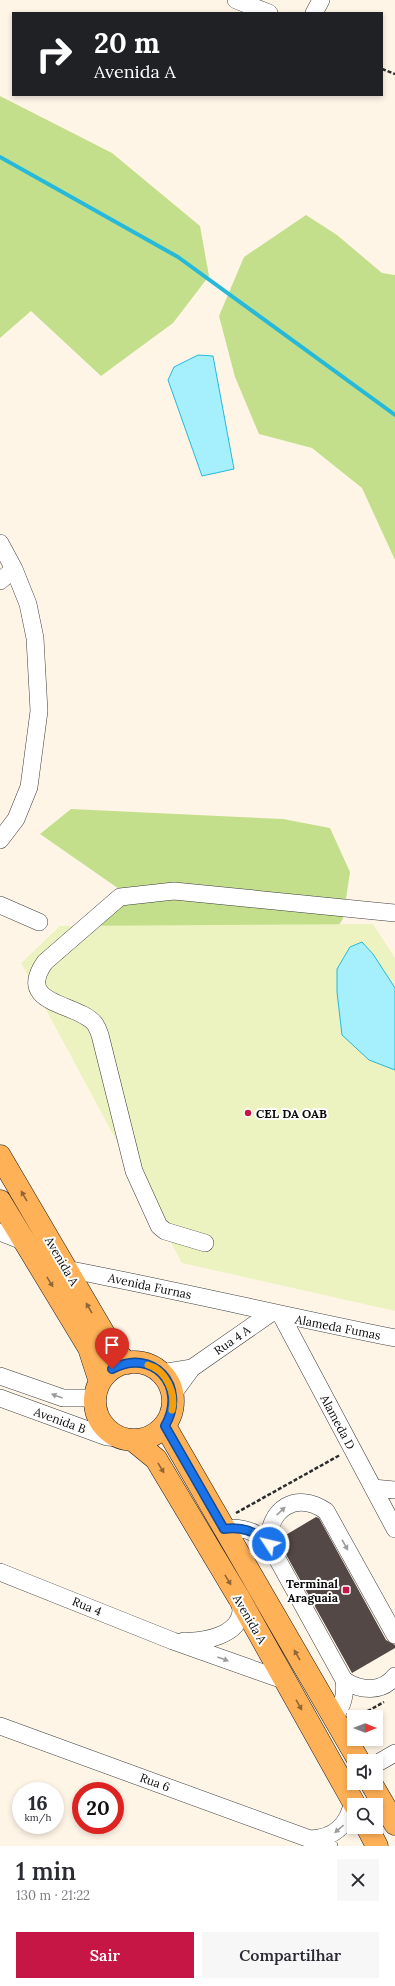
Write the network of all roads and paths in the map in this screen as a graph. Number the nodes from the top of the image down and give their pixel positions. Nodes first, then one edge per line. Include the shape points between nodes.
1 (236, 0) edge
2 (321, 0) edge
3 (267, 12) edge
4 (315, 12) edge
5 (383, 69) edge
6 (395, 74) edge
7 (0, 543) edge
8 (14, 569) junction
9 (0, 581) edge
10 (0, 840) edge
11 (0, 905) edge
12 (395, 913) edge
13 (39, 922) dead end
14 (0, 1156) edge
15 (0, 1201) edge
16 (0, 1232) edge
17 (25, 1241) junction
18 (205, 1242) dead end
19 (66, 1269) junction
20 (276, 1314) junction
21 (395, 1338) edge
22 (127, 1363) junction
23 (192, 1368) junction
24 (161, 1373) junction
25 (0, 1376) edge
26 (98, 1390) junction
27 (173, 1394) junction
28 (0, 1398) edge
29 (165, 1426) junction
30 (127, 1440) junction
31 (342, 1454) dead end
32 (373, 1488) junction
33 (395, 1490) edge
34 (227, 1523) junction
35 (395, 1530) edge
36 (269, 1544) junction
37 (0, 1572) edge
38 (239, 1598) junction
39 (395, 1635) edge
40 (173, 1641) junction
41 (395, 1676) edge
42 (344, 1680) junction
43 (286, 1681) junction
44 (389, 1700) dead end
45 (370, 1710) edge
46 (334, 1718) junction
47 (0, 1726) edge
48 (395, 1753) edge
49 (355, 1754) edge
50 (383, 1760) edge
51 (376, 1790) edge
52 (351, 1798) edge
53 (347, 1819) edge
54 (395, 1824) edge
55 (371, 1834) edge
56 (310, 1839) junction
57 (329, 1846) edge
58 (377, 1846) edge

1 - 3 street
2 - 4 street
5 - 6 path
7 - 8 street
8 - 9 street
8 - 10 street via 28,604 35,638 39,711 29,787 16,819
11 - 13 street
12 - 18 street via 174,891 120,897 45,962 38,972 36,983 39,992 94,1023 97,1029 134,1171 159,1226 163,1230
19 -> 14 main road, Avenida A
15 - 17 main road, Avenida A
16 - 17 street, Avenida Furnas
17 - 19 street, Avenida Furnas
17 -> 26 main road, Avenida A via 89,1348
19 - 20 street, Avenida Furnas
22 -> 19 main road, Avenida A via 114,1350
20 - 21 street, Alameda Fumas
20 - 23 street, Rua 4 A
20 - 32 street, Alameda D
22 - 24 main road via 140,1362
22 - 26 main road via 112,1369
23 - 24 street, Rua 4 A
23 - 27 street, Rua 4 A
24 - 27 main road
26 -> 25 street, Avenida B via 64,1398
26 - 30 main road via 96,1408 104,1427
27 - 29 main road via 172,1411
28 - 30 street, Avenida B via 108,1437
29 - 30 main road via 154,1435
29 - 34 main road, Avenida A
30 -> 38 main road, Avenida A via 156,1459
31 - 34 path
32 - 33 street
32 - 35 street, Alameda D
34 - 36 street via 255,1533
46 -> 34 main road, Avenida A
36 -> 39 street via 272,1522 286,1506 307,1502 326,1511
36 - 42 street
37 - 40 street, Rua 4
38 - 40 street, Rua 4 via 239,1618 226,1632 210,1640
38 - 43 main road, Avenida A
40 -> 43 street, Rua 4
41 - 42 street via 375,1689 358,1688
42 - 46 street via 342,1706
43 -> 52 main road, Avenida A
44 - 45 path
46 - 49 main road, Avenida A
47 - 56 street, Rua 6
48 - 50 street
51 - 54 main road
53 -> 56 street via 339,1830 328,1836
55 - 58 main road
56 - 57 street, Rua 6

